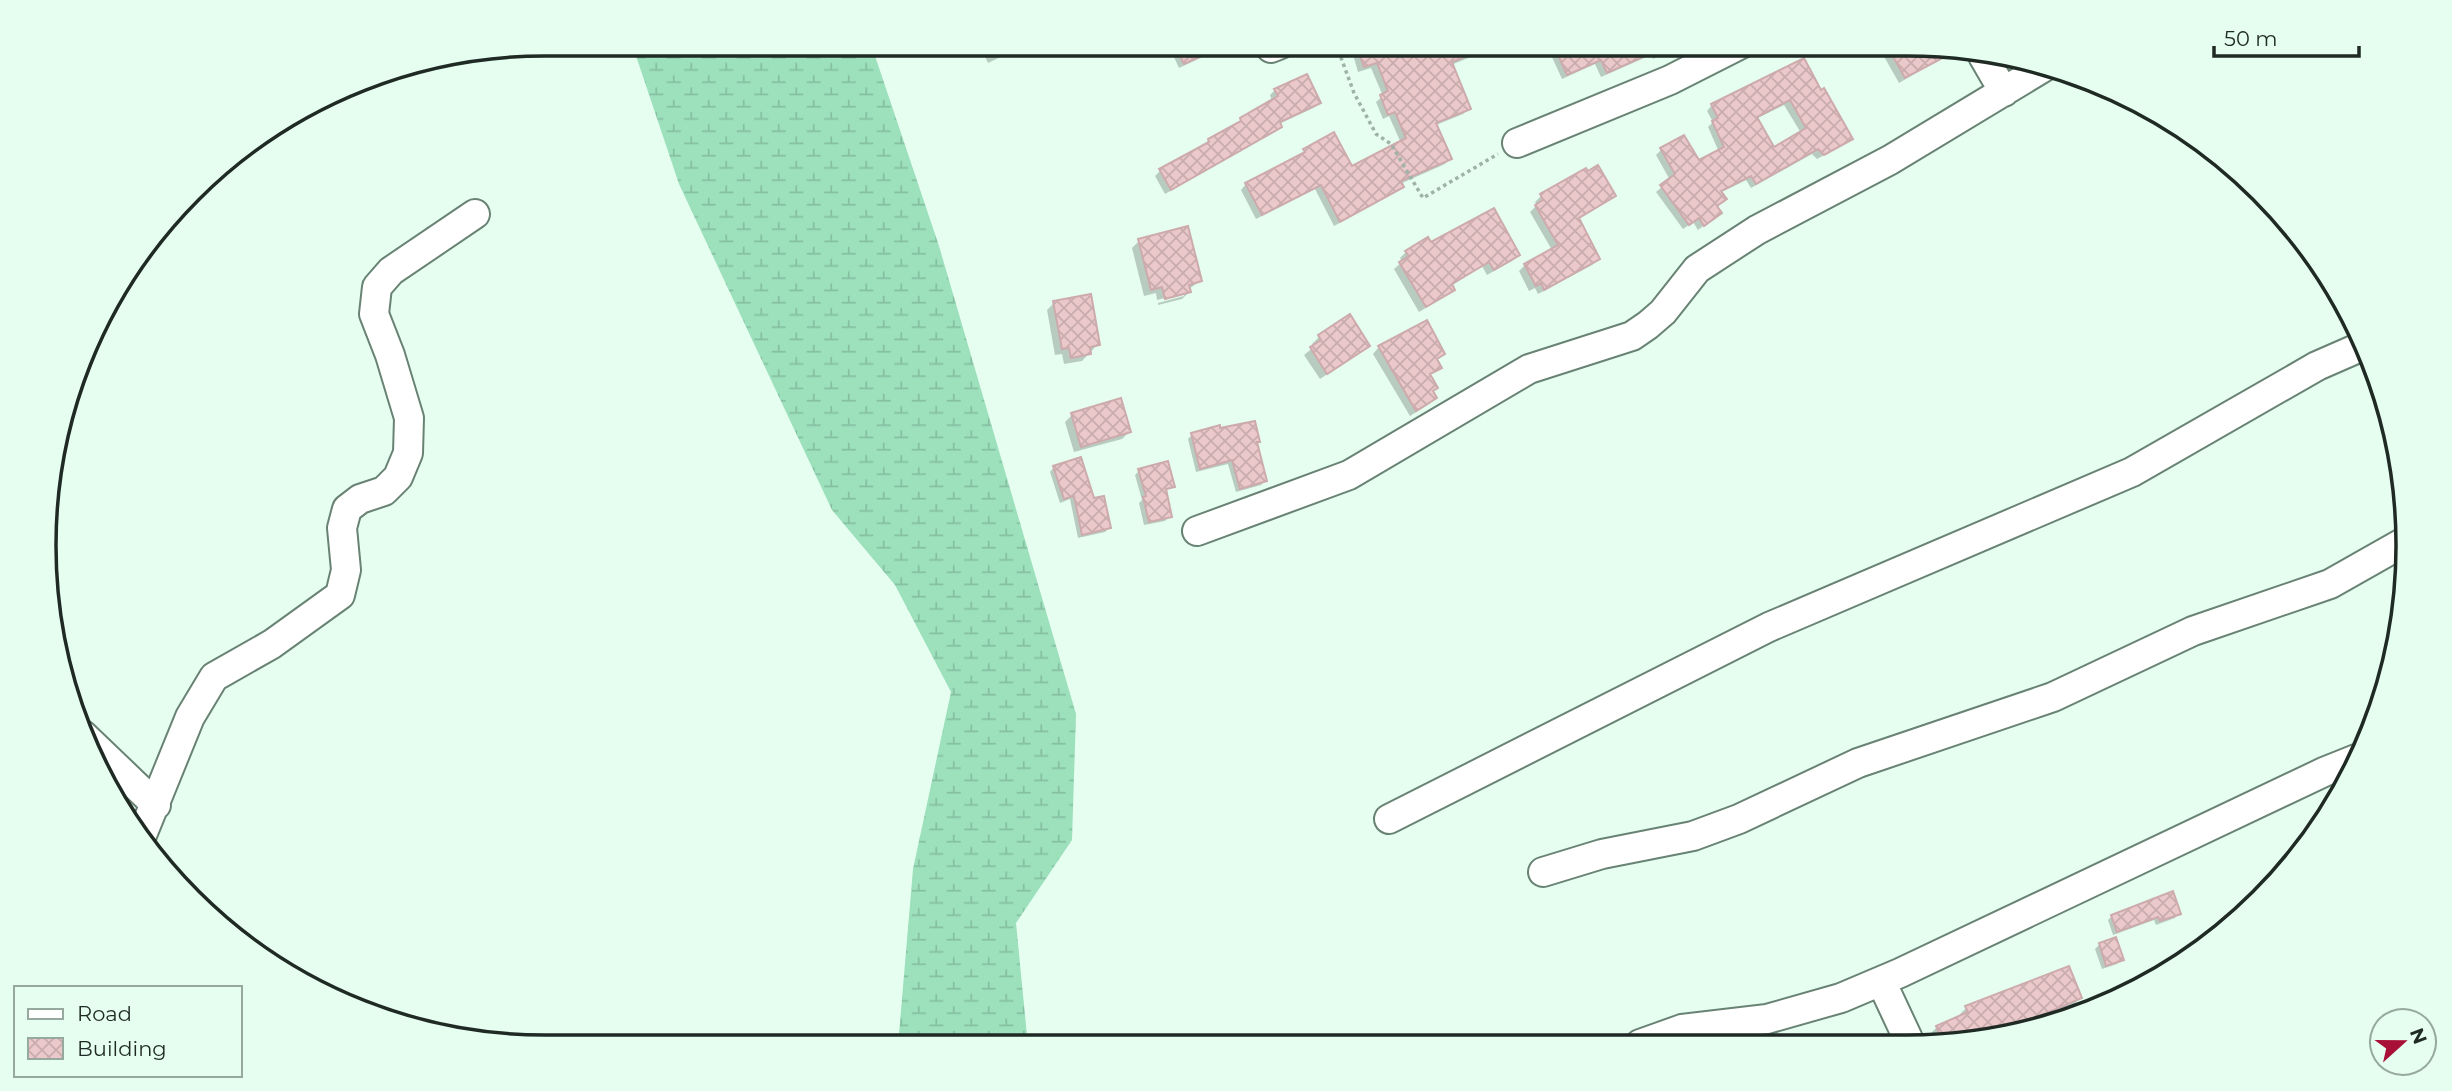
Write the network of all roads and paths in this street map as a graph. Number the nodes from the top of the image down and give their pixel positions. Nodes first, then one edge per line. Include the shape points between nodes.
1 (1340, 56) edge
2 (1717, 56) edge
3 (1987, 63) edge
4 (2033, 73) edge
5 (2004, 92) junction
6 (1517, 143) joint
7 (475, 214) dead end
8 (2355, 349) edge
9 (1197, 531) dead end
10 (2396, 547) edge
11 (103, 755) edge
12 (2345, 763) edge
13 (156, 805) junction
14 (1389, 819) dead end
15 (146, 827) edge
16 (1543, 872) dead end
17 (1881, 981) junction
18 (1690, 1035) edge
19 (1906, 1035) edge

1 - 6 path via 1376,134 1391,144 1423,198
2 - 6 street
3 - 5 street
4 - 5 street
5 - 9 street via 1727,249 1697,269 1663,312 1632,336 1529,369 1349,475
7 - 13 street via 391,271 377,287 374,314 409,418 408,453 398,477 384,491 347,509 342,528 346,570 340,595 272,644 214,677 190,717
8 - 14 street via 2317,366 2132,472 1769,626
10 - 16 street via 2330,584 2193,631 2053,697 1858,763 1728,824 1693,836 1602,853
11 - 13 street
12 - 17 street
13 - 15 street
17 - 18 street via 1767,1019
17 - 19 street

